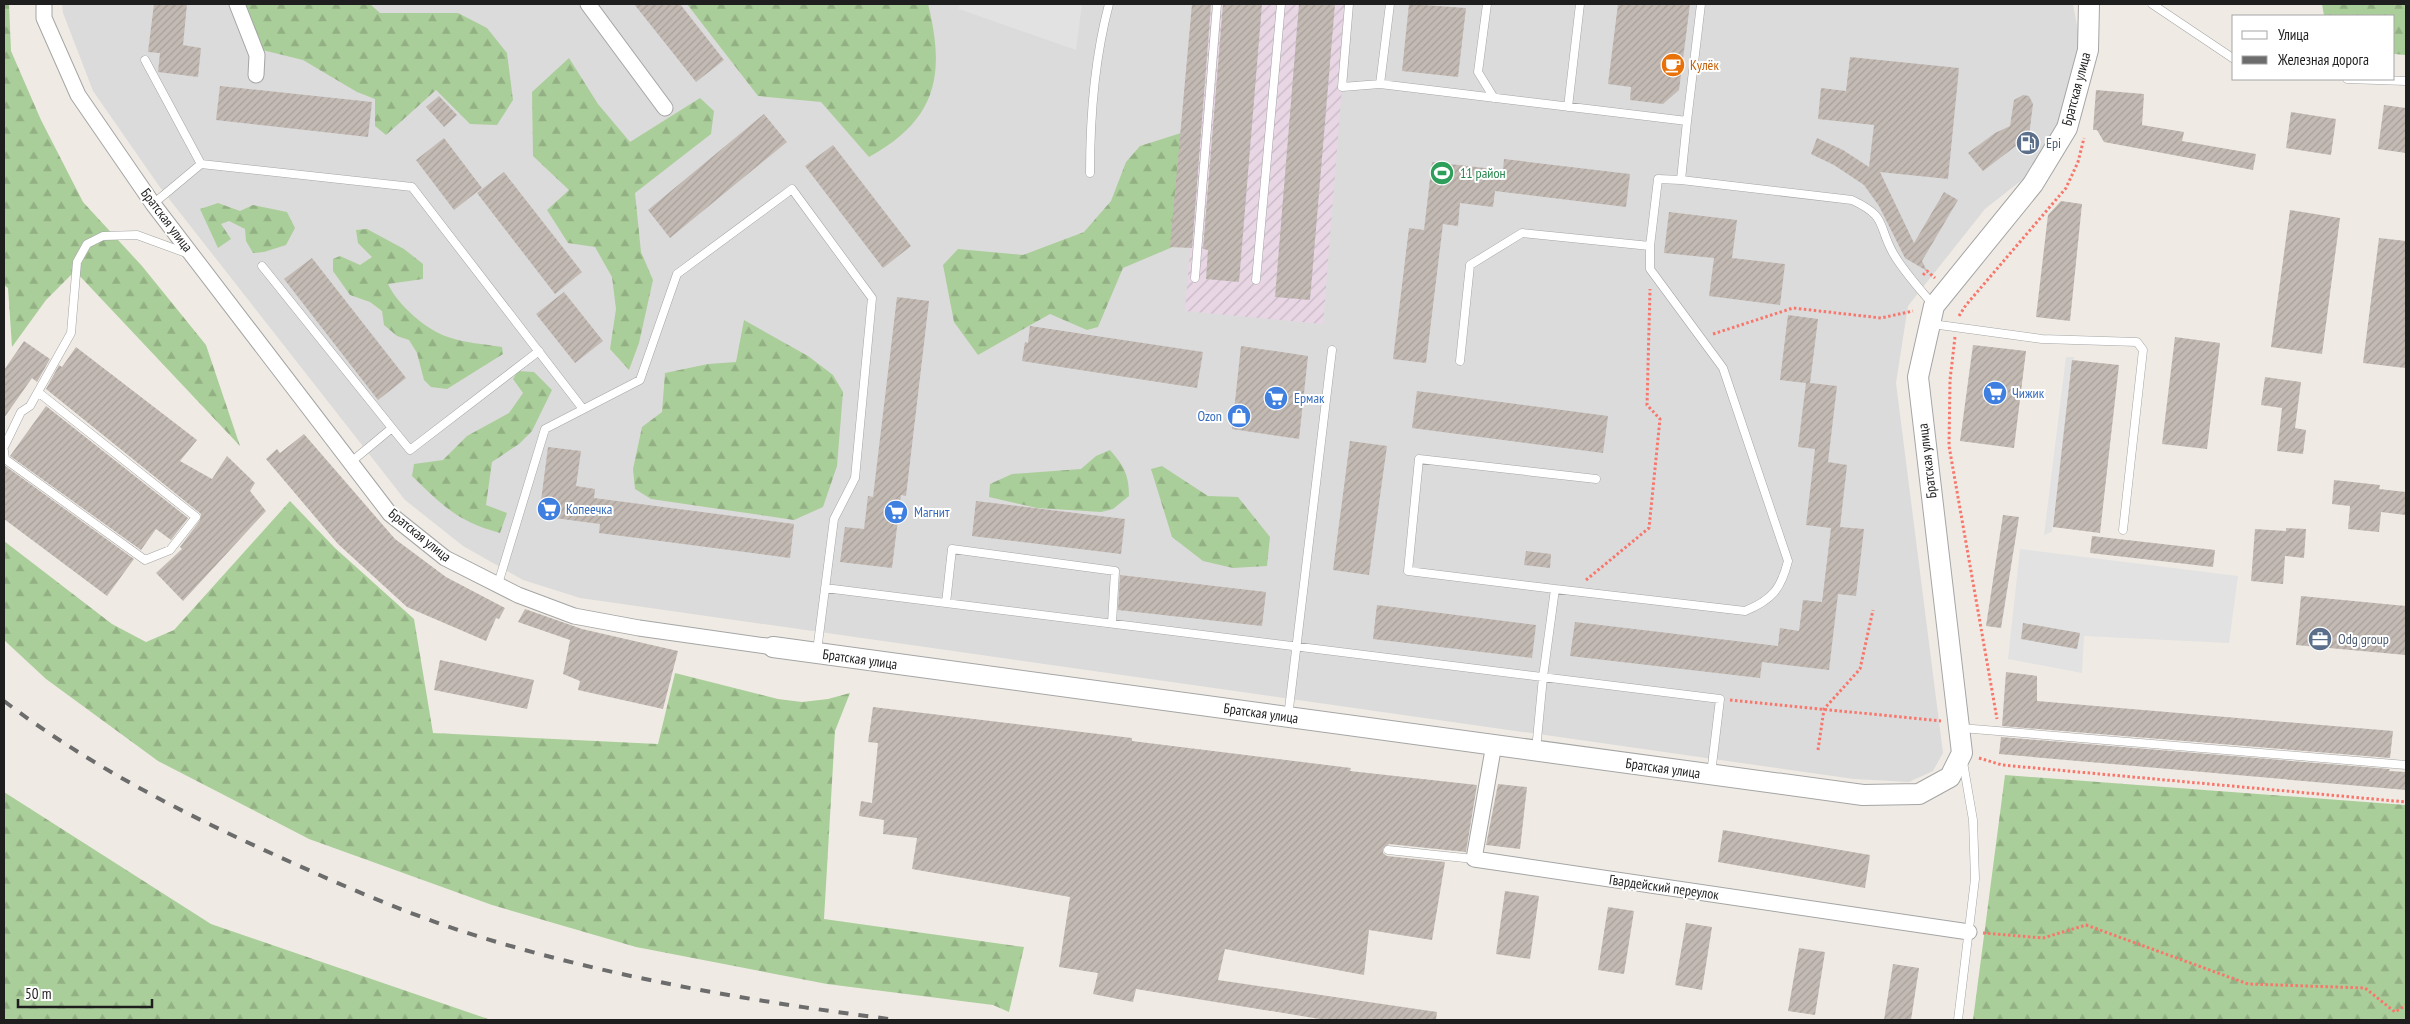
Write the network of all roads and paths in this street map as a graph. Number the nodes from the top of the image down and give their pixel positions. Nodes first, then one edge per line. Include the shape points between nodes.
1 (44, 4) edge
2 (237, 4) edge
3 (588, 4) edge
4 (1109, 4) edge
5 (1217, 4) edge
6 (1280, 4) edge
7 (1349, 4) edge
8 (1390, 4) edge
9 (1487, 4) edge
10 (1580, 4) edge
11 (1701, 4) edge
12 (2089, 4) edge
13 (2152, 4) edge
14 (2232, 59) edge
15 (145, 60) dead end
16 (256, 75) dead end
17 (2376, 80) edge
18 (2406, 81) edge
19 (1380, 84) junction
20 (1494, 98) junction
21 (1568, 107) junction
22 (665, 108) dead end
23 (1688, 121) junction
24 (201, 164) junction
25 (1090, 173) dead end
26 (1681, 180) junction
27 (154, 204) junction
28 (1650, 246) junction
29 (193, 256) junction
30 (262, 266) dead end
31 (1650, 269) junction
32 (1195, 278) dead end
33 (1256, 280) dead end
34 (1932, 315) junction
35 (1701, 338) junction
36 (1332, 350) dead end
37 (538, 351) junction
38 (1460, 361) dead end
39 (1950, 380) dead end
40 (38, 392) junction
41 (583, 410) junction
42 (392, 428) junction
43 (4, 447) edge
44 (4, 451) edge
45 (350, 462) junction
46 (1596, 479) dead end
47 (2122, 530) dead end
48 (498, 584) junction
49 (825, 588) junction
50 (1556, 589) junction
51 (1573, 591) junction
52 (946, 603) junction
53 (1872, 610) dead end
54 (1112, 623) junction
55 (773, 646) joint
56 (1296, 646) junction
57 (817, 653) junction
58 (1543, 677) junction
59 (1720, 699) junction
60 (1824, 709) junction
61 (1288, 717) junction
62 (1958, 725) junction
63 (1999, 731) junction
64 (1494, 744) junction
65 (1536, 750) junction
66 (1818, 750) dead end
67 (1962, 753) junction
68 (2406, 765) edge
69 (1711, 774) junction
70 (2406, 802) edge
71 (1388, 850) dead end
72 (1474, 859) junction
73 (1969, 932) junction
74 (2406, 1005) edge
75 (1958, 1020) edge

1 - 27 street, Братская улица via 44,18 78,94
2 - 16 street via 257,55
3 - 22 street
4 - 25 lane via 1098,46 1090,116
5 - 32 lane
6 - 33 lane
7 - 19 lane via 1342,86
8 - 19 lane
9 - 20 lane via 1478,72
10 - 21 lane
11 - 23 lane
12 - 34 street, Братская улица via 2088,50 2067,128 2033,184
13 - 14 lane
15 - 24 lane
17 - 18 lane
19 - 20 lane
20 - 21 lane
21 - 23 lane
23 - 26 lane
24 - 27 lane
24 - 37 lane via 412,187
26 - 28 lane via 1658,179
26 - 34 lane via 1852,200 1872,209 1882,224 1893,253
27 - 29 street, Братская улица
28 - 31 lane
28 - 38 lane via 1522,233 1470,265
29 - 40 lane via 137,235 103,236 87,244 77,262 71,333
29 - 45 street, Братская улица
30 - 42 lane
31 - 35 lane
31 - 51 path via 1647,404 1660,419 1649,528
34 - 35 path via 1881,318 1793,308
34 - 47 lane via 2042,339 2137,342 2143,350
34 - 62 street, Братская улица via 1918,377
35 - 51 lane via 1723,368 1784,542 1788,561 1782,583 1763,604 1745,611
36 - 56 lane
37 - 41 lane
37 - 42 lane via 410,450
39 - 63 path via 1949,446
40 - 43 lane via 30,406 21,412
40 - 44 lane via 196,517 170,550 145,560 5,459
41 - 48 lane via 545,429
41 - 49 lane via 640,380 677,274 792,189 872,298 855,478 834,518
42 - 45 lane
45 - 48 street, Братская улица via 390,514 445,558
46 - 50 lane via 1419,459 1408,571
48 - 55 street, Братская улица via 574,616
49 - 52 lane
49 - 57 lane
50 - 51 lane
50 - 58 lane
52 - 54 lane
52 - 54 lane via 952,548 1115,571
53 - 60 path via 1860,669
54 - 56 lane
55 - 57 street, Братская улица
56 - 58 lane
56 - 61 lane
57 - 61 street, Братская улица
58 - 59 lane
58 - 65 lane
59 - 60 path
59 - 69 lane
60 - 62 path
60 - 66 path
61 - 64 street, Братская улица
62 - 63 lane
62 - 67 street, Братская улица
63 - 68 lane
64 - 65 street, Братская улица
64 - 72 street
65 - 69 street, Братская улица
67 - 69 street, Братская улица via 1950,777 1919,794 1863,795
67 - 70 path via 2002,765
67 - 73 lane via 1973,820 1975,879
71 - 72 lane
72 - 73 street, Гвардейский переулок
73 - 74 path via 2043,938 2086,925 2248,984 2364,988 2395,1012
73 - 75 lane

